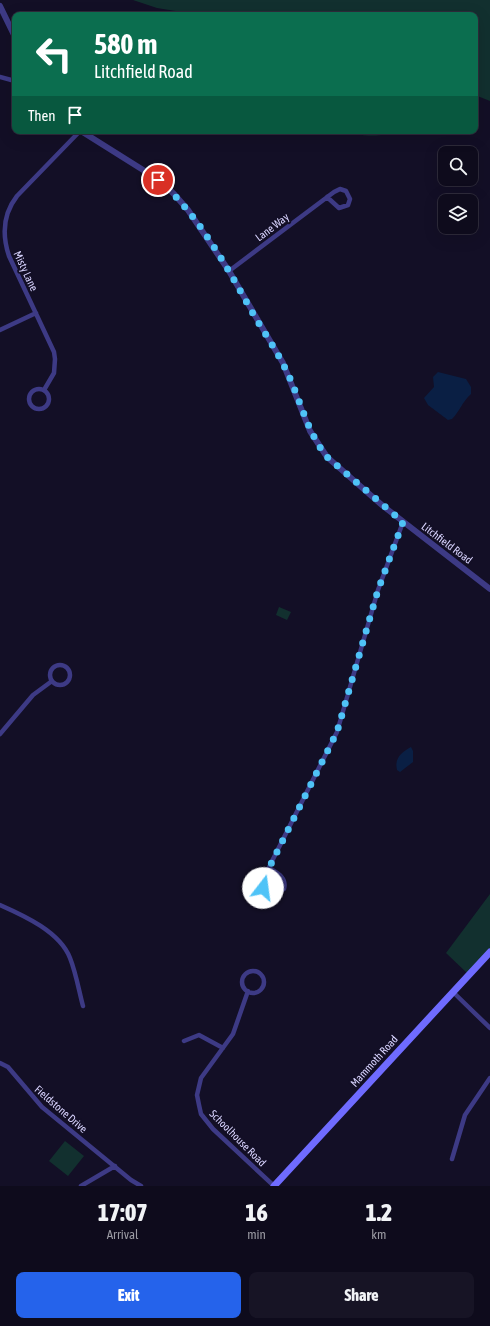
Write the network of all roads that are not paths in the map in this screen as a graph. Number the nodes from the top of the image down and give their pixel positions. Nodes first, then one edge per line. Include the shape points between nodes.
1 (0, 6) edge
2 (12, 31) edge
3 (0, 77) edge
4 (12, 80) edge
5 (77, 134) edge
6 (85, 134) edge
7 (327, 197) junction
8 (229, 271) junction
9 (36, 313) junction
10 (0, 330) edge
11 (44, 390) junction
12 (403, 522) junction
13 (490, 589) edge
14 (52, 681) junction
15 (0, 734) edge
16 (269, 868) junction
17 (0, 905) edge
18 (490, 952) edge
19 (248, 991) junction
20 (453, 992) junction
21 (83, 1006) dead end
22 (490, 1028) edge
23 (184, 1041) dead end
24 (223, 1048) junction
25 (0, 1063) edge
26 (490, 1078) edge
27 (452, 1159) dead end
28 (115, 1166) junction
29 (131, 1180) junction
30 (81, 1186) edge
31 (134, 1186) edge
32 (141, 1186) edge
33 (274, 1186) edge

1 - 2 street
3 - 4 street
5 - 9 street, Misty Lane via 17,196 7,213 4,233 9,256
6 - 8 street, Litchfield Road via 167,187 188,210
7 - 7 street, Lane Way via 340,189 346,191 350,199 348,205 339,208
7 - 8 street, Lane Way
8 - 12 street, Litchfield Road via 283,363 310,431 320,449
9 - 10 street
9 - 11 street, Misty Lane via 49,339 55,359 52,380
11 - 11 street, Misty Lane via 49,399 47,405 38,409 32,407 29,401 30,394 38,389
12 - 13 street, Litchfield Road
12 - 16 street via 378,590 337,732
14 - 14 street via 60,686 66,684 71,676 69,670 60,665 53,668 50,674
14 - 15 street via 33,695
16 - 16 street via 262,881 263,888 271,895 279,894 284,889 284,882 281,875
17 - 21 street via 49,933 65,949
18 - 20 main road, Mammoth Road
19 - 19 street, Schoolhouse Road via 242,983 243,976 248,972 258,972 263,978 261,988 255,992
19 - 24 street, Schoolhouse Road via 236,1026
20 - 22 street
20 - 33 main road, Mammoth Road
23 - 24 street via 199,1035
24 - 33 street, Schoolhouse Road via 201,1078 197,1096 202,1114 213,1129
25 - 28 street, Fieldstone Drive via 8,1067 42,1107
26 - 27 street via 465,1115
28 - 29 street, Fieldstone Drive
28 - 30 street
29 - 31 street, Fieldstone Drive
29 - 32 street, Fieldstone Drive

